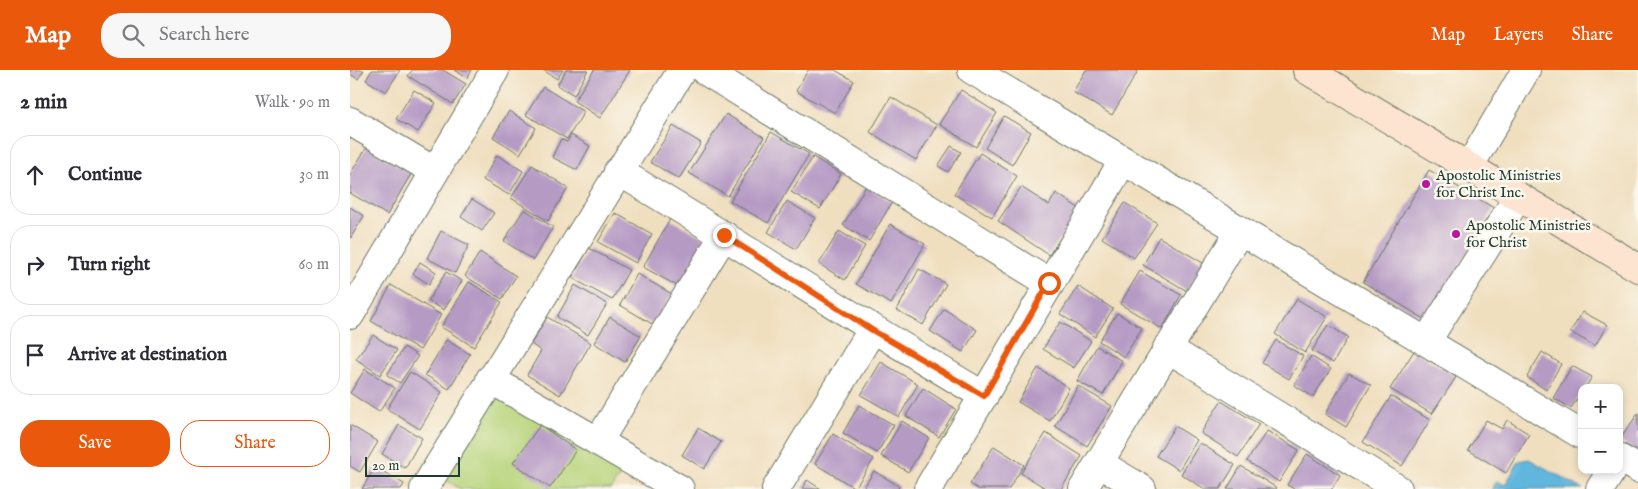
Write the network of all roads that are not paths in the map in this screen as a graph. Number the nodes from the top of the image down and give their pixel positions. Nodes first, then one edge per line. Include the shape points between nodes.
1 (495, 70) edge
2 (682, 70) edge
3 (704, 70) edge
4 (972, 70) edge
5 (1307, 70) edge
6 (1526, 70) edge
7 (350, 121) edge
8 (1123, 161) junction
9 (1469, 167) junction
10 (434, 171) junction
11 (618, 171) junction
12 (1518, 197) junction
13 (1239, 232) junction
14 (724, 235) junction
15 (1638, 268) edge
16 (358, 283) edge
17 (1049, 283) junction
18 (350, 315) edge
19 (872, 330) junction
20 (1426, 342) junction
21 (1167, 348) junction
22 (490, 379) junction
23 (984, 396) junction
24 (1578, 433) edge
25 (598, 442) junction
26 (1099, 463) junction
27 (1613, 474) edge
28 (424, 489) edge
29 (680, 489) edge
30 (776, 489) edge
31 (928, 489) edge
32 (1083, 489) edge
33 (1142, 489) edge
34 (1398, 489) edge
35 (1600, 489) edge

1 - 10 street
2 - 11 street
3 - 17 street
4 - 8 street
5 - 9 main road
6 - 9 street
7 - 10 street
8 - 13 street
8 - 17 street
9 - 12 main road
10 - 16 street
11 - 14 street
11 - 22 street
12 - 15 main road
12 - 20 street
13 - 20 street
13 - 21 street
14 - 19 street
14 - 25 street
16 - 18 street
17 - 23 street
19 - 23 street
19 - 30 street
20 - 24 street
21 - 26 street
21 - 34 street
22 - 25 street
22 - 28 street
23 - 31 street
25 - 29 street
26 - 32 street
26 - 33 street
27 - 35 street

